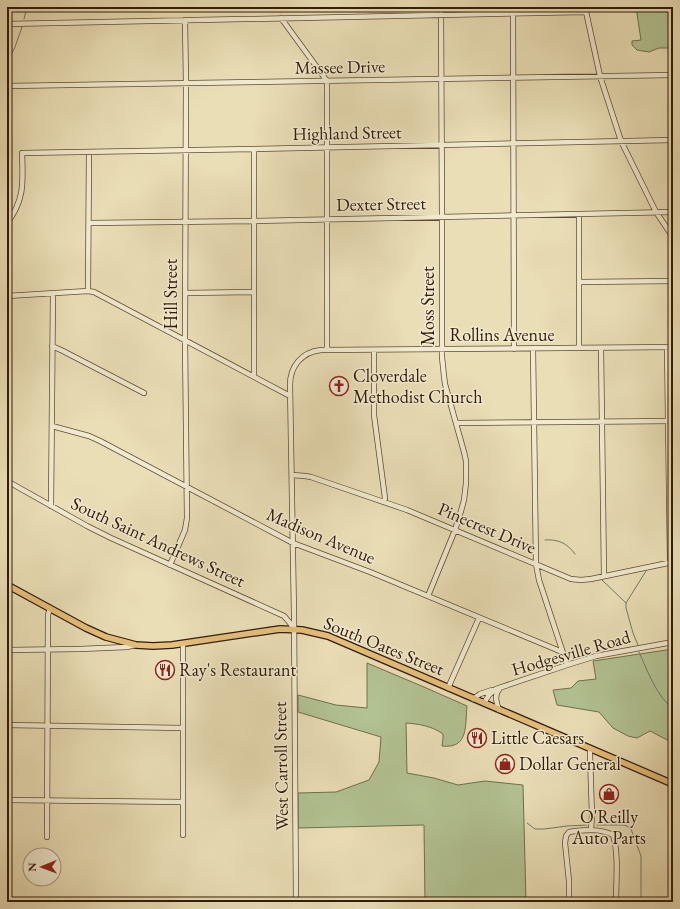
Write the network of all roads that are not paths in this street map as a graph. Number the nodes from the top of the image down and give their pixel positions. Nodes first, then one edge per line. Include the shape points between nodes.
1 (441, 7) edge
2 (513, 7) edge
3 (586, 10) edge
4 (513, 14) junction
5 (441, 16) junction
6 (281, 18) junction
7 (185, 20) junction
8 (7, 24) edge
9 (673, 75) edge
10 (600, 76) junction
11 (513, 78) junction
12 (441, 79) junction
13 (327, 81) junction
14 (186, 83) junction
15 (7, 86) edge
16 (673, 140) edge
17 (621, 141) junction
18 (513, 143) junction
19 (442, 145) junction
20 (327, 148) junction
21 (254, 149) junction
22 (186, 150) junction
23 (89, 152) junction
24 (656, 212) junction
25 (673, 212) edge
26 (578, 214) junction
27 (513, 215) junction
28 (442, 217) junction
29 (327, 219) junction
30 (254, 221) junction
31 (185, 222) junction
32 (7, 223) edge
33 (89, 223) junction
34 (673, 237) edge
35 (673, 281) edge
36 (579, 282) junction
37 (88, 291) junction
38 (254, 292) junction
39 (53, 293) junction
40 (185, 293) junction
41 (7, 296) edge
42 (185, 339) junction
43 (52, 346) junction
44 (667, 347) junction
45 (673, 347) edge
46 (579, 348) junction
47 (601, 348) junction
48 (442, 349) junction
49 (514, 349) junction
50 (533, 349) junction
51 (326, 350) junction
52 (374, 350) junction
53 (254, 376) junction
54 (144, 393) dead end
55 (290, 396) junction
56 (671, 420) edge
57 (602, 421) junction
58 (534, 422) junction
59 (457, 424) junction
60 (52, 426) junction
61 (292, 475) junction
62 (7, 481) edge
63 (186, 487) junction
64 (384, 502) junction
65 (51, 506) junction
66 (455, 530) junction
67 (293, 543) junction
68 (672, 562) edge
69 (170, 564) junction
70 (536, 564) junction
71 (604, 576) junction
72 (7, 585) edge
73 (428, 596) junction
74 (50, 608) junction
75 (479, 618) junction
76 (294, 629) junction
77 (673, 642) edge
78 (183, 644) junction
79 (136, 645) junction
80 (7, 650) edge
81 (47, 650) junction
82 (562, 652) junction
83 (567, 665) junction
84 (448, 688) junction
85 (498, 688) junction
86 (473, 699) junction
87 (484, 703) junction
88 (499, 710) junction
89 (7, 725) edge
90 (48, 725) junction
91 (183, 728) junction
92 (590, 748) junction
93 (673, 784) edge
94 (7, 800) edge
95 (47, 800) junction
96 (183, 802) junction
97 (591, 830) junction
98 (183, 835) dead end
99 (47, 837) dead end
100 (296, 902) edge
101 (569, 902) edge
102 (616, 902) edge

1 - 5 street, Moss Street
2 - 4 street
3 - 4 street
3 - 10 street
4 - 5 street
4 - 11 street
5 - 6 street
5 - 12 street, Moss Street
6 - 7 street
6 - 13 street
7 - 8 street
7 - 14 street, Hill Street
9 - 10 street, Massee Drive
10 - 11 street, Massee Drive
10 - 17 street
11 - 12 street, Massee Drive
11 - 18 street
12 - 13 street, Massee Drive
12 - 19 street, Moss Street
13 - 14 street, Massee Drive
13 - 20 street
14 - 15 street, Massee Drive
14 - 22 street, Hill Street
16 - 17 street, Highland Street
17 - 18 street, Highland Street
17 - 24 street
18 - 19 street, Highland Street
18 - 27 street
19 - 20 street, Highland Street
19 - 28 street, Moss Street
20 - 21 street, Highland Street
20 - 29 street
21 - 22 street, Highland Street
21 - 30 street
22 - 23 street, Highland Street
22 - 31 street, Hill Street
23 - 32 street, Highland Street via 22,153 21,197
23 - 33 street
24 - 25 street, Dexter Street
24 - 26 street, Dexter Street
24 - 34 street
26 - 27 street, Dexter Street
26 - 36 street
27 - 28 street, Dexter Street
27 - 49 street
28 - 29 street, Dexter Street
28 - 48 street, Moss Street
29 - 30 street, Dexter Street
29 - 51 street
30 - 31 street, Dexter Street
30 - 38 street
31 - 33 street, Dexter Street
31 - 40 street, Hill Street
33 - 37 street
35 - 36 street
36 - 46 street
37 - 39 street
37 - 42 street via 99,293
38 - 40 street
38 - 53 street
39 - 41 street
39 - 43 street
40 - 42 street, Hill Street
42 - 53 street
42 - 63 street, Hill Street
43 - 54 street
43 - 60 street
44 - 45 street, Rollins Avenue
44 - 47 street, Rollins Avenue
44 - 56 street
46 - 47 street, Rollins Avenue
46 - 50 street, Rollins Avenue
47 - 57 street
48 - 49 street, Rollins Avenue
48 - 52 street, Rollins Avenue
48 - 59 street, Moss Street via 444,376
49 - 50 street, Rollins Avenue
50 - 58 street
51 - 52 street, Rollins Avenue
51 - 55 street, Rollins Avenue via 312,352 298,362 291,377
52 - 64 street via 374,415
53 - 55 street
55 - 61 street, Rollins Avenue
56 - 57 street
56 - 68 street
57 - 58 street
57 - 71 street
58 - 59 street
58 - 70 street
59 - 66 street, Moss Street via 466,461 466,483
60 - 63 street, Madison Avenue via 100,441
60 - 65 street
61 - 64 street, Pinecrest Drive via 311,477
61 - 67 street, Rollins Avenue
62 - 65 street, South Saint Andrews Street
63 - 67 street, Madison Avenue
63 - 69 street, Hill Street via 186,525
64 - 66 street, Pinecrest Drive
65 - 69 street, South Saint Andrews Street via 111,538
66 - 70 street, Pinecrest Drive
66 - 73 street, Moss Street
67 - 73 street, Madison Avenue
67 - 76 street, West Carroll Street
68 - 71 street, Pinecrest Drive
69 - 76 street, South Saint Andrews Street via 284,616
70 - 71 street, Pinecrest Drive via 576,580
70 - 82 street
72 - 74 main road, South Oates Street
73 - 75 street, Madison Avenue
74 - 79 main road, South Oates Street via 97,634
74 - 81 street
75 - 82 street, Madison Avenue
75 - 84 street
76 - 78 main road, South Oates Street
76 - 84 main road, South Oates Street via 328,636
76 - 100 street, West Carroll Street
77 - 83 street, Hodgesville Road via 611,653
78 - 79 main road, South Oates Street
78 - 91 street
79 - 81 street
80 - 81 street
81 - 90 street
82 - 83 street
83 - 85 street, Hodgesville Road
84 - 86 main road, South Oates Street
85 - 86 street
85 - 87 street, Hodgesville Road
85 - 88 street via 496,703
86 - 87 main road, South Oates Street
87 - 88 main road, South Oates Street
88 - 92 main road, South Oates Street
89 - 90 street
90 - 91 street
90 - 95 street
91 - 96 street
92 - 93 main road, South Oates Street
92 - 97 street
94 - 95 street
95 - 96 street
95 - 99 street
96 - 98 street
97 - 101 street via 569,832 566,836
97 - 102 street via 613,835 616,856

